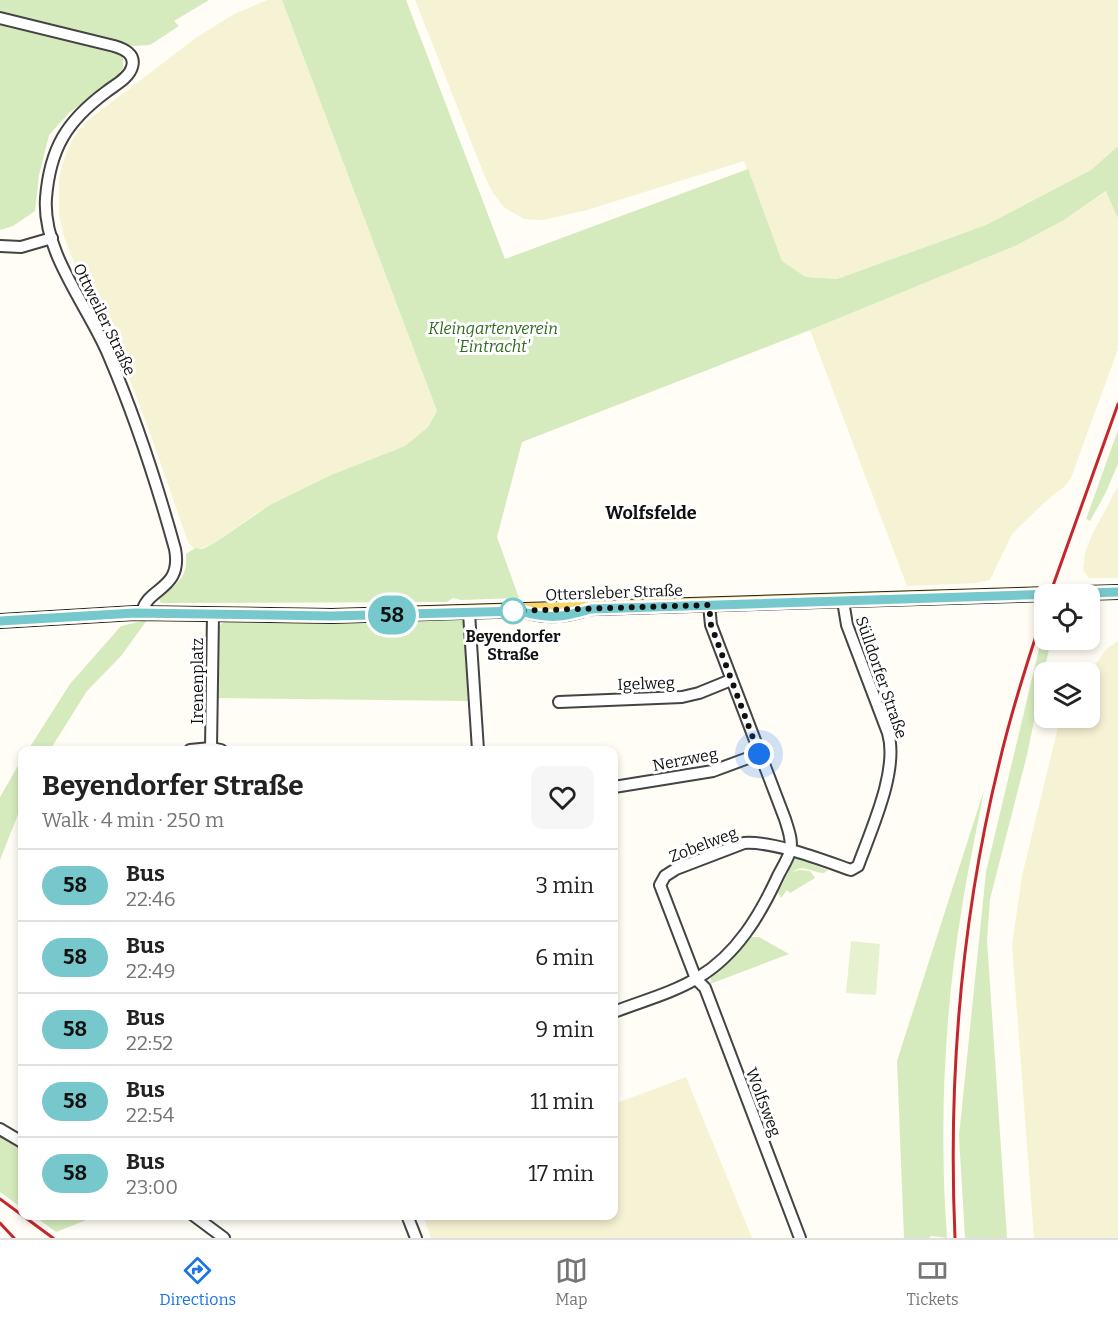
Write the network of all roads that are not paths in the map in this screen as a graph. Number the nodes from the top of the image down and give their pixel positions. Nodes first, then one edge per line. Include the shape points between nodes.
1 (0, 18) edge
2 (52, 238) junction
3 (0, 246) edge
4 (1118, 592) edge
5 (1100, 593) edge
6 (1034, 595) edge
7 (843, 601) junction
8 (709, 605) junction
9 (591, 609) junction
10 (565, 610) junction
11 (519, 611) junction
12 (500, 612) junction
13 (142, 613) junction
14 (470, 613) junction
15 (213, 614) junction
16 (0, 621) edge
17 (731, 680) junction
18 (559, 702) dead end
19 (216, 746) edge
20 (478, 746) edge
21 (759, 754) junction
22 (618, 786) edge
23 (790, 851) junction
24 (696, 979) junction
25 (618, 1010) edge
26 (0, 1129) edge
27 (18, 1138) edge
28 (200, 1220) edge
29 (409, 1220) edge
30 (224, 1238) edge
31 (416, 1238) edge
32 (800, 1238) edge

1 - 2 street, Ottweiler Straße via 114,46 129,53 133,62 129,73 77,116 57,147 46,199
2 - 3 street via 21,247
2 - 13 street, Ottweiler Straße via 117,375 176,549 174,575
4 - 5 main road, Ottersleber Straße
6 - 7 main road, Ottersleber Straße
7 - 8 main road, Ottersleber Straße
7 - 23 street, Sülldorfer Straße via 847,625 889,738 890,769 855,869
8 - 9 main road, Ottersleber Straße
8 - 17 street via 711,623
9 - 10 main road, Ottersleber Straße
9 - 11 street via 544,617
10 - 11 main road, Ottersleber Straße
10 - 12 street via 545,604 522,605
11 - 12 main road, Ottersleber Straße
12 - 14 main road, Ottersleber Straße
13 - 15 main road, Ottersleber Straße
13 - 16 main road, Ottersleber Straße
14 - 15 main road, Ottersleber Straße
14 - 20 street
15 - 19 street, Irenenplatz
17 - 18 street, Igelweg via 682,697
17 - 21 street
21 - 22 street, Nerzweg via 712,771
21 - 23 street via 788,828
23 - 24 street via 754,923 724,957
23 - 24 street, Zobelweg via 756,843 741,844 676,869 663,879 661,890
24 - 25 street
24 - 32 street, Wolfsweg via 705,988
26 - 27 street
28 - 30 street
29 - 31 street

